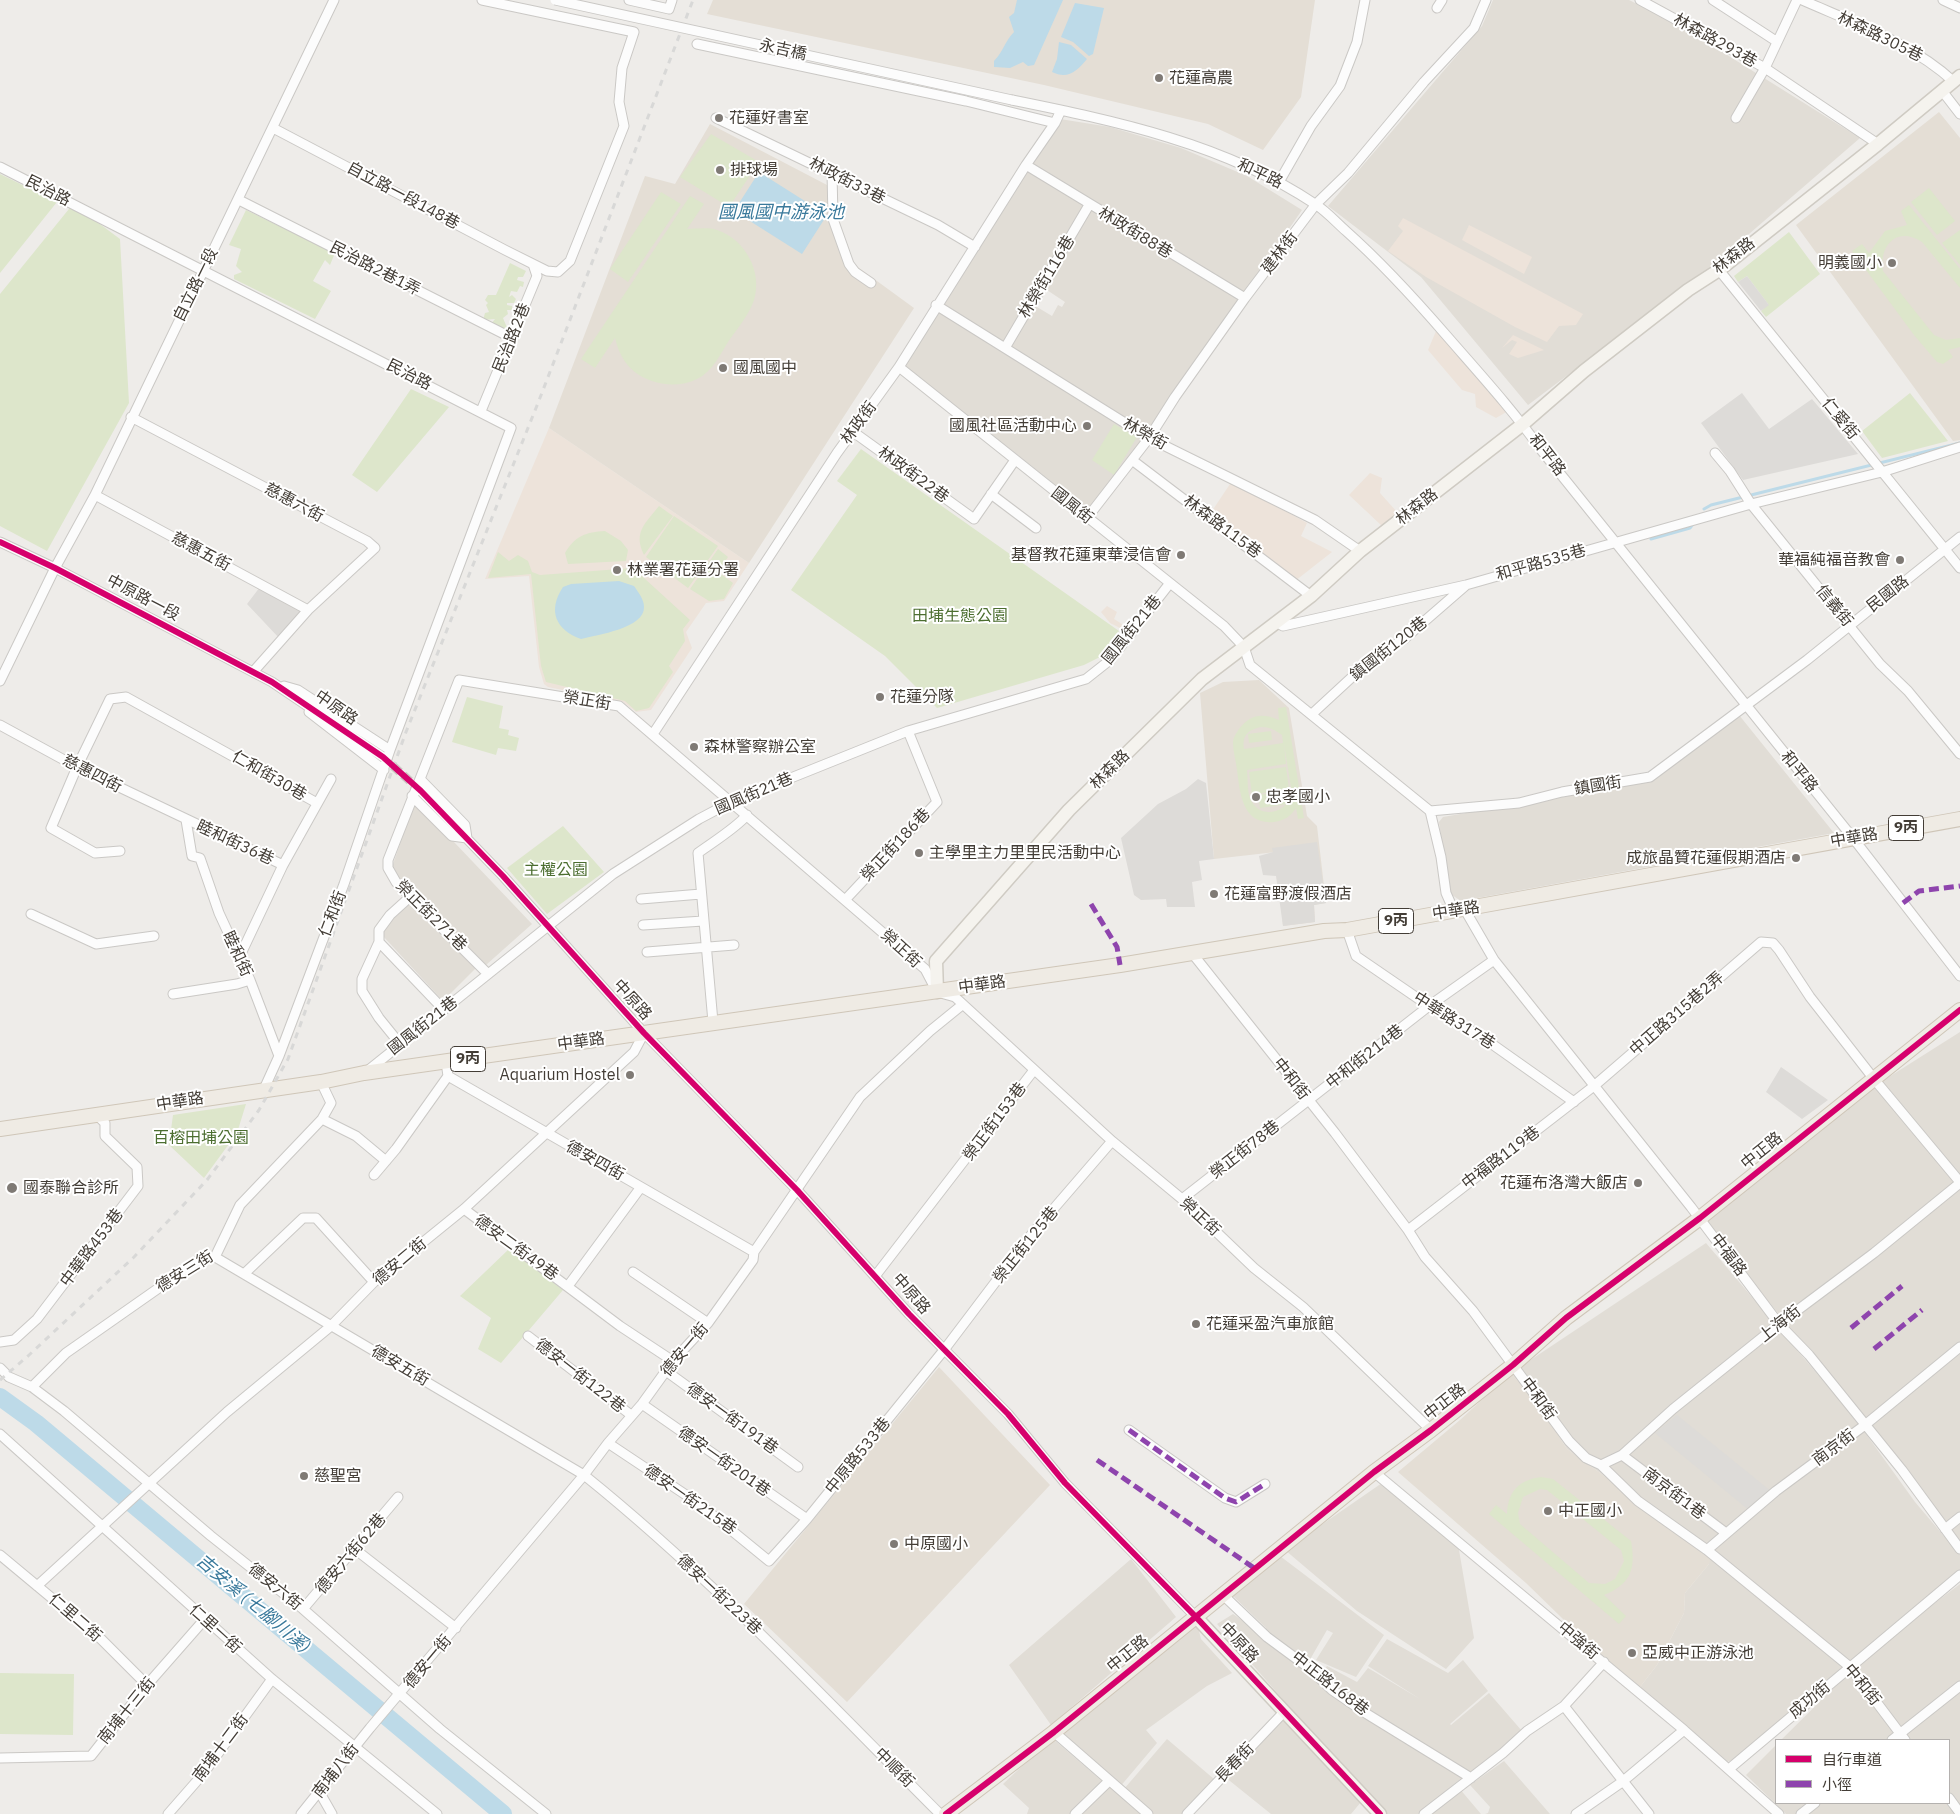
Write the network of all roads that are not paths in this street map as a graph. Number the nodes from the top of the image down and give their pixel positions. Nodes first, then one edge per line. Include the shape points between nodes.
1 (334, 0) edge
2 (482, 0) edge
3 (555, 0) edge
4 (629, 0) edge
5 (672, 0) edge
6 (1365, 0) edge
7 (1486, 0) edge
8 (1640, 0) edge
9 (1714, 0) edge
10 (1797, 0) edge
11 (1802, 0) edge
12 (1943, 0) edge
13 (1655, 3) edge
14 (1960, 8) edge
15 (1776, 41) junction
16 (697, 44) dead end
17 (1765, 68) junction
18 (1957, 79) edge
19 (1943, 92) junction
20 (1012, 100) joint
21 (1061, 110) junction
22 (1960, 114) edge
23 (716, 118) dead end
24 (1736, 118) dead end
25 (1055, 123) junction
26 (273, 128) junction
27 (1878, 144) junction
28 (1026, 165) junction
29 (0, 167) edge
30 (832, 172) junction
31 (1279, 182) junction
32 (239, 200) junction
33 (1316, 204) junction
34 (1089, 205) junction
35 (975, 247) junction
36 (533, 264) junction
37 (1719, 270) junction
38 (203, 271) junction
39 (871, 283) dead end
40 (1245, 298) junction
41 (936, 305) junction
42 (512, 338) junction
43 (1005, 348) junction
44 (899, 367) junction
45 (481, 412) junction
46 (131, 417) junction
47 (1523, 424) junction
48 (852, 431) junction
49 (1149, 438) junction
50 (1960, 447) edge
51 (1714, 453) dead end
52 (1015, 460) junction
53 (1132, 460) junction
54 (1878, 466) junction
55 (991, 494) junction
56 (95, 495) junction
57 (1747, 499) junction
58 (1087, 518) junction
59 (1036, 528) dead end
60 (1960, 537) edge
61 (0, 542) edge
62 (1616, 542) junction
63 (1945, 549) junction
64 (1360, 552) junction
65 (55, 568) junction
66 (1960, 568) edge
67 (1170, 583) junction
68 (1466, 585) junction
69 (1311, 596) junction
70 (308, 610) junction
71 (1276, 622) junction
72 (1849, 624) junction
73 (1244, 647) junction
74 (253, 672) junction
75 (0, 681) edge
76 (272, 682) junction
77 (1745, 706) junction
78 (1312, 714) junction
79 (0, 725) edge
80 (908, 732) junction
81 (653, 734) junction
82 (390, 750) junction
83 (1960, 754) edge
84 (383, 757) tunnel mouth
85 (77, 768) junction
86 (384, 770) junction
87 (331, 779) dead end
88 (420, 779) junction
89 (421, 791) tunnel mouth
90 (412, 796) junction
91 (731, 802) junction
92 (317, 803) junction
93 (1430, 811) junction
94 (747, 816) junction
95 (1960, 819) edge
96 (186, 820) junction
97 (467, 838) junction
98 (1853, 838) junction
99 (120, 851) dead end
100 (283, 865) junction
101 (701, 894) junction
102 (411, 896) junction
103 (641, 899) dead end
104 (845, 900) junction
105 (1460, 910) junction
106 (31, 914) dead end
107 (703, 920) junction
108 (548, 926) junction
109 (643, 926) dead end
110 (1347, 930) junction
111 (154, 936) dead end
112 (379, 942) junction
113 (734, 945) dead end
114 (705, 948) junction
115 (646, 952) dead end
116 (1192, 953) junction
117 (239, 958) junction
118 (1494, 960) junction
119 (488, 974) junction
120 (1960, 976) edge
121 (250, 980) junction
122 (937, 992) junction
123 (173, 994) dead end
124 (962, 1005) junction
125 (1429, 1006) junction
126 (444, 1010) junction
127 (1960, 1010) edge
128 (713, 1022) junction
129 (644, 1033) junction
130 (400, 1044) junction
131 (279, 1056) junction
132 (447, 1069) junction
133 (1034, 1070) junction
134 (364, 1073) junction
135 (1874, 1079) junction
136 (320, 1082) junction
137 (1594, 1086) junction
138 (264, 1089) junction
139 (1308, 1100) junction
140 (1574, 1102) junction
141 (97, 1114) junction
142 (322, 1119) junction
143 (0, 1129) edge
144 (545, 1132) junction
145 (1112, 1141) junction
146 (386, 1161) junction
147 (374, 1175) dead end
148 (1960, 1182) edge
149 (641, 1186) junction
150 (797, 1190) junction
151 (1182, 1199) junction
152 (464, 1209) junction
153 (1700, 1218) junction
154 (1408, 1230) junction
155 (754, 1252) junction
156 (215, 1257) junction
157 (633, 1272) dead end
158 (245, 1273) junction
159 (876, 1275) junction
160 (374, 1282) junction
161 (568, 1286) junction
162 (708, 1323) junction
163 (1779, 1324) junction
164 (331, 1326) junction
165 (528, 1336) dead end
166 (0, 1342) edge
167 (1960, 1347) edge
168 (944, 1350) junction
169 (672, 1361) junction
170 (1513, 1365) junction
171 (0, 1368) edge
172 (666, 1371) junction
173 (32, 1387) junction
174 (642, 1404) junction
175 (632, 1415) junction
176 (1865, 1425) junction
177 (1129, 1430) dead end
178 (1431, 1430) junction
179 (0, 1434) edge
180 (608, 1443) junction
181 (1622, 1455) junction
182 (1600, 1465) junction
183 (798, 1467) dead end
184 (1374, 1472) junction
185 (584, 1475) junction
186 (149, 1484) junction
187 (1265, 1484) dead end
188 (398, 1497) dead end
189 (1960, 1517) edge
190 (806, 1519) junction
191 (102, 1527) junction
192 (1945, 1529) junction
193 (1726, 1533) junction
194 (1960, 1549) edge
195 (356, 1550) junction
196 (1707, 1550) junction
197 (0, 1555) edge
198 (769, 1561) joint
199 (1960, 1575) edge
200 (37, 1586) junction
201 (1223, 1595) junction
202 (303, 1609) junction
203 (1196, 1616) junction
204 (204, 1620) junction
205 (456, 1628) junction
206 (1604, 1662) junction
207 (1850, 1667) junction
208 (272, 1679) junction
209 (147, 1685) junction
210 (1960, 1686) edge
211 (401, 1694) junction
212 (1564, 1706) junction
213 (1284, 1712) junction
214 (848, 1722) joint
215 (370, 1728) joint
216 (1684, 1730) junction
217 (1054, 1732) junction
218 (1902, 1737) edge
219 (356, 1746) junction
220 (0, 1758) edge
221 (1729, 1769) junction
222 (1470, 1778) junction
223 (1110, 1781) junction
224 (1622, 1782) junction
225 (320, 1793) junction
226 (1950, 1799) edge
227 (1814, 1804) edge
228 (1960, 1813) edge
229 (168, 1814) edge
230 (301, 1814) edge
231 (332, 1814) edge
232 (437, 1814) edge
233 (546, 1814) edge
234 (940, 1814) edge
235 (946, 1814) edge
236 (1076, 1814) edge
237 (1148, 1814) edge
238 (1187, 1814) edge
239 (1380, 1814) edge
240 (1424, 1814) edge
241 (1576, 1814) edge
242 (1649, 1814) edge
243 (1779, 1814) edge
244 (1801, 1814) edge

1 - 26 street, 自立路一段
2 - 36 street, 自立路一段148巷 via 634,32 622,68 619,102 624,126 570,261 558,272
3 - 20 street, 永吉橋, bridge
4 - 5 street via 669,8
6 - 31 street via 1357,42 1340,86 1311,126
7 - 33 street, 建林街 via 1474,28 1348,173
8 - 13 street, 林森路293巷
9 - 15 street
10 - 15 street, 林森路293巷
11 - 18 street, 林森路305巷 via 1863,27
12 - 14 street
13 - 17 street, 林森路293巷
15 - 17 street, 林森路293巷
16 - 25 street
17 - 24 street, 林森路293巷
17 - 27 street, 林森路293巷
18 - 19 street, 林森路
19 - 22 street
19 - 27 street, 林森路
20 - 21 street, 和平路
21 - 25 street, 林政街
21 - 31 street, 和平路 via 1202,146
23 - 30 street, 林政街33巷
25 - 28 street, 林政街
26 - 32 street, 自立路一段
26 - 36 street, 自立路一段148巷
27 - 37 street, 林森路
28 - 34 street, 林政街88巷
28 - 35 street, 林政街
29 - 38 street, 民治路
30 - 35 street, 林政街33巷
30 - 39 street via 833,219 839,237 849,264
31 - 33 street, 和平路
32 - 38 street, 自立路一段
32 - 42 street, 民治路2巷1弄
33 - 40 street, 建林街
33 - 47 street, 和平路 via 1370,252 1412,296
34 - 40 street, 林政街88巷
34 - 43 street, 林榮街116巷
35 - 41 street, 林政街
36 - 42 street, 民治路2巷 via 536,276
37 - 47 street, 林森路 via 1646,323
37 - 54 street, 仁愛街
38 - 45 street, 民治路
38 - 46 street, 自立路一段
40 - 49 street, 建林街
41 - 43 street, 林榮街
41 - 44 street, 林政街
42 - 45 street, 民治路2巷
43 - 49 street, 林榮街
44 - 48 street, 林政街
44 - 52 street, 國風街
45 - 82 street, 民治路 via 511,428
46 - 56 street, 自立路一段
46 - 70 street, 慈惠六街 via 368,541 375,548
47 - 62 street, 和平路
47 - 64 street, 林森路
48 - 55 street, 林政街22巷 via 974,519
48 - 81 street, 林政街
49 - 53 street, 建林街
49 - 64 street, 林榮街 via 1315,520
50 - 54 street, 和平路535巷
51 - 57 street, 信義街
52 - 55 street
52 - 58 street, 國風街
53 - 58 street, 建林街
53 - 69 street, 林森路115巷
54 - 57 street, 和平路535巷
54 - 63 street, 仁愛街
55 - 59 street
56 - 65 street, 自立路一段
56 - 70 street, 慈惠五街
57 - 62 street, 和平路535巷
57 - 72 street, 信義街
58 - 67 street, 國風街
60 - 63 street, 民國路
61 - 65 street, 中原路一段
62 - 68 street, 和平路535巷
62 - 77 street, 和平路
63 - 66 street, 仁愛街
63 - 72 street, 民國路
64 - 69 street, 林森路
65 - 74 street, 中原路一段
65 - 75 street, 自立路一段
67 - 73 street, 國風街 via 1224,626
67 - 80 street, 國風街21巷 via 1110,660 1086,679
68 - 71 street, 和平路535巷 via 1283,626
68 - 78 street, 鎮國街120巷 via 1404,639 1364,666
69 - 71 street, 林森路
70 - 74 street
71 - 73 street, 林森路
72 - 77 street, 民國路
72 - 83 street, 信義街
73 - 78 street via 1250,665
73 - 122 street, 林森路 via 1202,679 1043,839 936,960
74 - 76 street, 中原路一段
76 - 82 street via 298,690
76 - 84 street, 中原路
76 - 86 street
77 - 93 street, 鎮國街 via 1650,777 1519,803
77 - 98 street, 和平路
78 - 93 street
79 - 85 street, 慈惠四街
80 - 91 street, 國風街21巷
80 - 104 street, 榮正街186巷 via 937,802
81 - 88 street, 榮正街 via 619,706 459,680
81 - 91 street, 榮正街
82 - 86 street, 仁和街
85 - 92 street, 仁和街30巷 via 110,699 126,697
85 - 96 street, 慈惠四街
85 - 99 street via 51,828 96,852
86 - 131 street, 仁和街
87 - 92 street, 仁和街30巷
88 - 90 street, 榮正街
88 - 97 street via 465,825
89 - 97 street, 中原路
90 - 97 street via 452,836
90 - 102 street, 榮正街271巷 via 388,860 392,876
91 - 94 street, 榮正街
91 - 108 street, 國風街21巷 via 665,839 613,874
92 - 100 street, 仁和街30巷
93 - 105 street via 1446,894
94 - 101 street via 698,853
94 - 104 street, 榮正街
95 - 98 main road, 中華路 / 9丙
96 - 100 street, 睦和街36巷
96 - 117 street, 睦和街 via 192,856 200,858
97 - 108 street, 中原路
98 - 105 main road, 中華路 / 9丙
98 - 120 street, 和平路
100 - 117 street, 仁和街30巷
101 - 103 street
101 - 107 street
102 - 112 street via 379,930
102 - 119 street, 榮正街271巷
104 - 122 street, 榮正街 via 925,969
105 - 110 main road, 中華路 / 9丙
105 - 118 street, 中福路
106 - 111 street via 96,944
107 - 109 street
107 - 114 street
108 - 119 street, 國風街21巷
108 - 129 street, 中原路
110 - 116 main road, 中華路 / 9丙
110 - 125 street, 中華路317巷 via 1356,956
112 - 126 street
112 - 130 street via 362,979 362,991 378,1018
113 - 114 street
114 - 115 street
114 - 128 street
116 - 122 main road, 中華路 / 9丙
116 - 139 street, 中和街
117 - 121 street, 睦和街
118 - 125 street, 中和街214巷
118 - 137 street, 中福路
119 - 126 street, 國風街21巷
121 - 123 street
121 - 131 street, 睦和街
122 - 124 street, 榮正街 via 955,997
122 - 128 main road, 中華路 / 9丙
124 - 133 street, 榮正街
124 - 150 street, 德安一街 via 860,1097
125 - 139 street, 中和街214巷
125 - 140 street, 中華路317巷 via 1482,1037
126 - 130 street, 國風街21巷
127 - 135 main road, 中正路
128 - 129 main road, 中華路 / 9丙
129 - 132 main road, 中華路 / 9丙
129 - 144 street, 德安二街 via 634,1052
129 - 150 street, 中原路
130 - 134 street, 國風街21巷
131 - 138 street
132 - 134 main road, 中華路 / 9丙
132 - 144 street, 德安四街
132 - 146 street
133 - 145 street, 榮正街
133 - 159 street, 榮正街153巷
134 - 136 main road, 中華路 / 9丙
135 - 137 street, 中正路315巷2弄 via 1810,998 1779,950 1773,943 1761,942
135 - 148 street
135 - 153 main road, 中正路
136 - 138 main road, 中華路 / 9丙
136 - 142 street, 德安三街 via 331,1103
137 - 140 street, 中福路119巷
137 - 153 street, 中福路
138 - 141 main road, 中華路 / 9丙
139 - 151 street, 榮正街78巷
139 - 154 street, 中和街
140 - 154 street, 中福路119巷
141 - 143 main road, 中華路 / 9丙
141 - 166 street, 中華路453巷 via 105,1123 105,1136 137,1167 138,1186 37,1319 14,1340
142 - 146 street via 356,1136
142 - 156 street, 德安三街 via 240,1204
144 - 149 street, 德安四街
144 - 152 street, 德安二街
145 - 151 street, 榮正街
145 - 168 street, 榮正街125巷 via 1031,1236
146 - 147 street
148 - 163 street, 上海街 via 1874,1253
149 - 155 street, 德安四街
149 - 161 street
150 - 155 street, 德安一街
150 - 159 street, 中原路
151 - 178 street, 榮正街 via 1254,1268 1304,1307
152 - 160 street, 德安二街
152 - 161 street, 德安二街49巷
153 - 163 street, 中福路
153 - 170 main road, 中正路 via 1566,1318
154 - 170 street, 中和街 via 1425,1257 1473,1311
155 - 162 street, 德安一街 via 753,1260
156 - 158 street, 德安五街
156 - 173 street, 德安三街 via 203,1257 66,1354
157 - 162 street
158 - 160 street via 303,1218 312,1216
158 - 164 street, 德安五街
159 - 168 street, 中原路
160 - 164 street, 德安二街
161 - 169 street, 德安二街49巷
162 - 169 street, 德安一街
163 - 176 street, 中福路 via 1809,1355
163 - 181 street, 上海街 via 1673,1409
164 - 185 street, 德安五街
164 - 186 street, 德安二街 via 227,1412
165 - 175 street, 德安一街122巷
167 - 176 street, 南京街
168 - 190 street, 中原路533巷
168 - 203 street, 中原路 via 1008,1414 1065,1483
169 - 172 street, 德安一街
170 - 178 main road, 中正路
170 - 182 street, 中和街 via 1569,1441 1586,1458
171 - 173 street, 德安六街 via 8,1377
172 - 174 street, 德安一街
172 - 183 street, 德安一街191巷
173 - 186 street, 德安六街
174 - 175 street, 德安一街
174 - 190 street, 德安一街201巷
175 - 180 street, 德安一街
176 - 192 street, 中福路
176 - 193 street, 南京街
177 - 187 street via 1225,1498 1236,1502
178 - 184 main road, 中正路
179 - 191 street, 仁里一街
180 - 185 street, 德安一街
180 - 198 street, 德安一街215巷 via 698,1503
181 - 182 street, 上海街
181 - 193 street, 南京街1巷
182 - 196 street, 中和街 via 1638,1501
184 - 201 main road, 中正路
184 - 206 street, 中強街
185 - 205 street, 德安一街
185 - 214 street, 德安一街223巷 via 620,1503 730,1604
186 - 191 street, 德安二街
186 - 202 street, 德安六街
188 - 195 street, 德安六街62巷
189 - 192 street
190 - 198 street, 中原路533巷
191 - 200 street, 德安二街
191 - 204 street, 仁里一街
192 - 194 street, 中福路
193 - 196 street, 南京街
195 - 202 street, 德安六街62巷
195 - 205 street
196 - 207 street, 中和街
197 - 200 street, 仁里二街
199 - 207 street, 成功街
200 - 209 street, 仁里二街 via 101,1640
201 - 203 main road, 中正路
201 - 222 street, 中正路168巷 via 1328,1687
202 - 211 street, 德安六街
203 - 213 street, 中原路
203 - 217 main road, 中正路
204 - 208 street, 仁里一街
204 - 209 street, 南埔十三街
205 - 211 street, 德安一街
206 - 212 street
206 - 216 street, 中強街
207 - 218 street, 中和街
207 - 221 street, 成功街
208 - 219 street, 仁里一街
208 - 229 street, 南埔十二街 via 203,1774
209 - 220 street, 南埔十三街 via 91,1756
210 - 218 street
211 - 215 street, 德安一街
211 - 233 street, 德安六街
212 - 222 street via 1527,1731
212 - 224 street
213 - 238 street, 長春街
213 - 239 street, 中原路
214 - 234 street, 中順街
215 - 219 street, 南埔八街
216 - 221 street, 中強街
216 - 224 street
217 - 223 street
217 - 235 main road, 中正路
219 - 225 street, 南埔八街
219 - 232 street, 仁里一街
221 - 243 street, 中強街
222 - 240 street
223 - 236 street
223 - 237 street
224 - 241 street
224 - 242 street
225 - 230 street, 南埔八街
225 - 231 street
226 - 228 street
227 - 244 street

